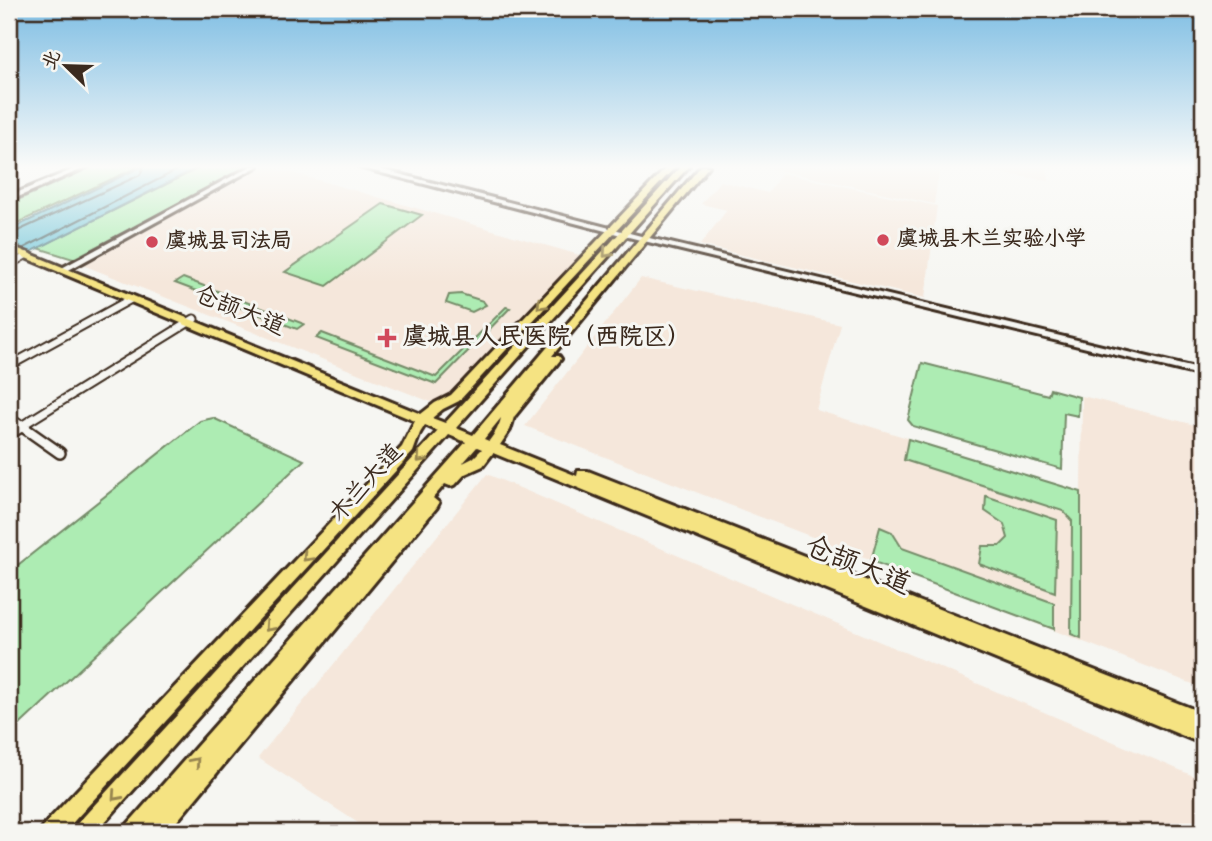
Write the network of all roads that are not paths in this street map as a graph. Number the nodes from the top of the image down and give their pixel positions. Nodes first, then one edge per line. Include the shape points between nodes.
1 (182, 205) edge
2 (514, 205) edge
3 (640, 205) edge
4 (645, 205) edge
5 (675, 205) edge
6 (679, 205) edge
7 (618, 232) junction
8 (648, 240) junction
9 (9, 246) edge
10 (29, 254) junction
11 (9, 266) edge
12 (64, 269) junction
13 (131, 299) junction
14 (191, 321) junction
15 (9, 366) edge
16 (1203, 373) edge
17 (9, 417) edge
18 (427, 417) junction
19 (21, 426) junction
20 (449, 426) junction
21 (9, 433) edge
22 (485, 441) junction
23 (60, 453) dead end
24 (1203, 722) edge
25 (1203, 735) edge
26 (51, 832) edge
27 (83, 832) edge
28 (134, 832) edge
29 (156, 832) edge

1 - 12 street
2 - 7 street
3 - 7 main road
4 - 7 main road, 木兰大道
5 - 8 main road
6 - 8 main road
7 - 8 street
7 -> 18 main road via 455,398 440,403
7 -> 20 main road, 木兰大道
8 - 16 street
8 - 22 main road
9 - 10 main road
10 - 11 street
10 - 12 main road, 仓颉大道
12 - 13 main road, 仓颉大道
12 - 14 main road, 仓颉大道
13 - 14 main road, 仓颉大道
13 - 15 street
14 - 18 main road, 仓颉大道
14 - 19 street
17 - 19 street
18 - 20 main road, 仓颉大道
18 -> 26 main road via 410,433 408,449
19 - 21 street
19 - 23 street
20 - 22 main road, 仓颉大道
20 -> 27 main road, 木兰大道
22 - 24 main road, 仓颉大道
22 - 25 main road, 仓颉大道
28 -> 22 main road
22 - 29 main road via 478,462 460,470

